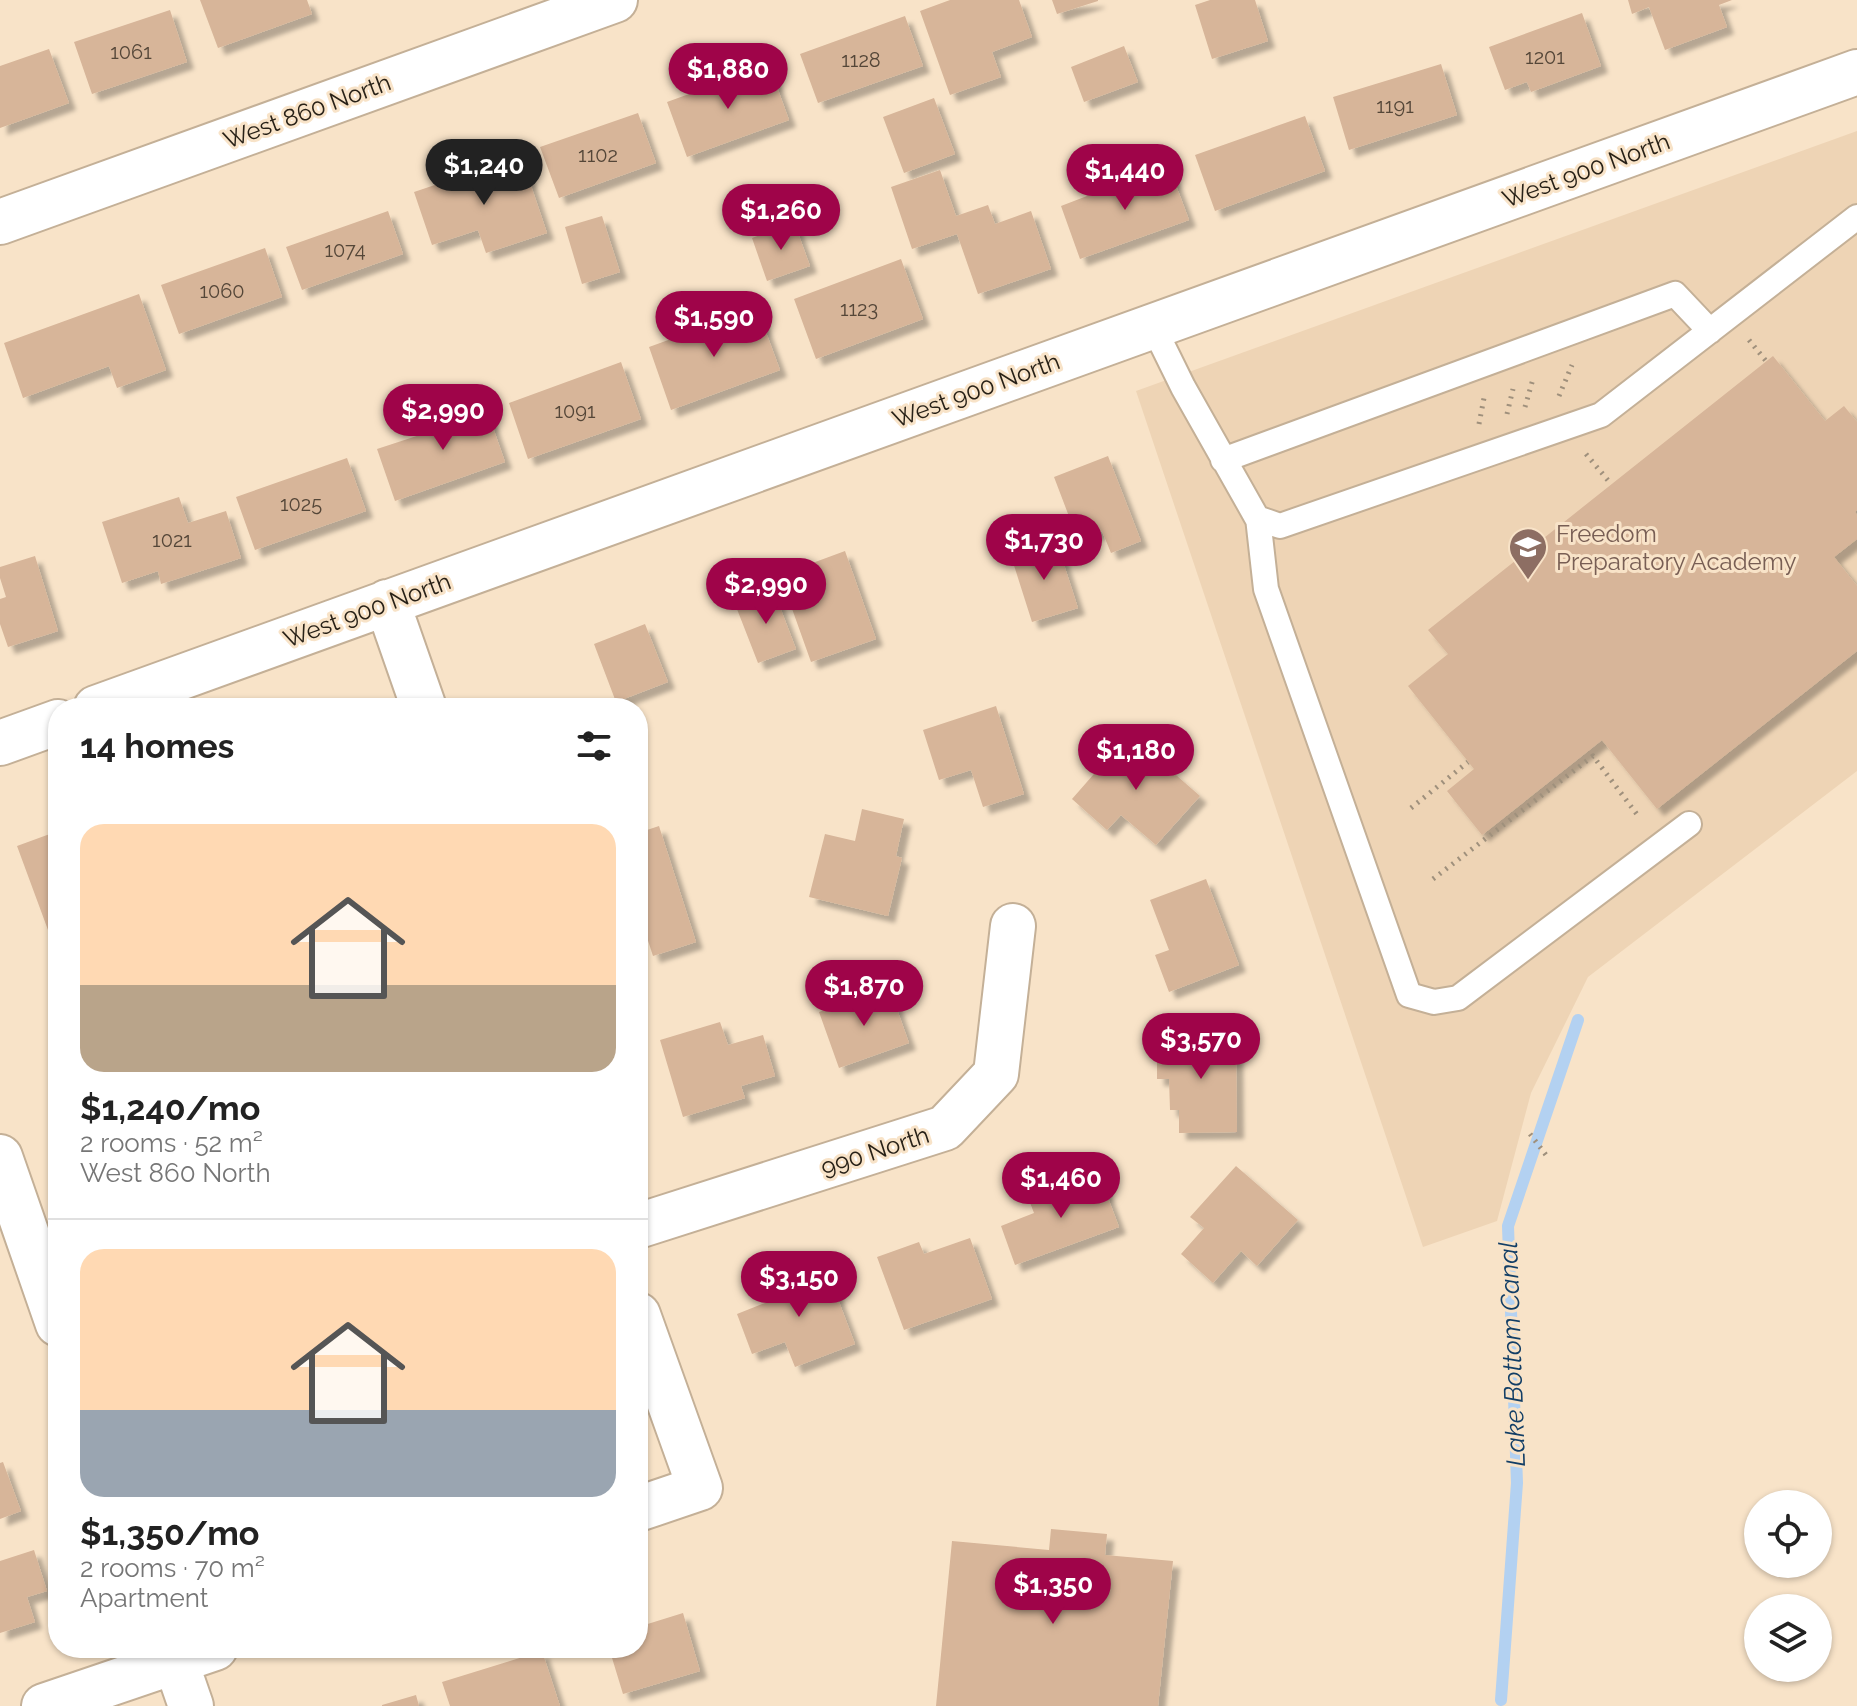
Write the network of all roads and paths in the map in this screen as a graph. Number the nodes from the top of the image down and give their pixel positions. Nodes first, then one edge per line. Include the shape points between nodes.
1 (615, 0) edge
2 (1857, 72) edge
3 (1857, 217) edge
4 (0, 222) edge
5 (1153, 326) junction
6 (1710, 331) junction
7 (1746, 337) dead end
8 (1766, 361) dead end
9 (1584, 451) dead end
10 (1223, 460) junction
11 (1611, 484) dead end
12 (1258, 518) junction
13 (387, 602) junction
14 (123, 698) edge
15 (421, 698) edge
16 (48, 726) edge
17 (0, 743) edge
18 (1468, 762) dead end
19 (1411, 808) dead end
20 (1639, 817) dead end
21 (1689, 824) dead end
22 (1433, 879) dead end
23 (1013, 926) dead end
24 (1530, 1134) dead end
25 (1546, 1155) dead end
26 (2, 1169) edge
27 (648, 1223) edge
28 (48, 1296) edge
29 (648, 1343) edge
30 (648, 1506) edge
31 (171, 1658) edge
32 (187, 1658) edge
33 (44, 1706) edge
34 (191, 1706) edge

1 - 4 street, West 860 North
2 - 5 street, West 900 North
3 - 6 lane
5 - 10 lane
5 - 13 street, West 900 North
6 - 10 lane via 1675,294
6 - 12 lane via 1601,415 1280,526
7 - 8 path
9 - 11 path
10 - 12 lane
12 - 21 lane via 1266,589 1409,995 1434,1002 1458,998
13 - 14 street, West 900 North
13 - 15 street
16 - 17 street
18 - 19 path
20 - 22 path via 1593,756
23 - 27 street, 990 North via 996,1074 945,1128
24 - 25 path
26 - 28 street
29 - 30 street via 700,1488
31 - 33 street
32 - 34 street

